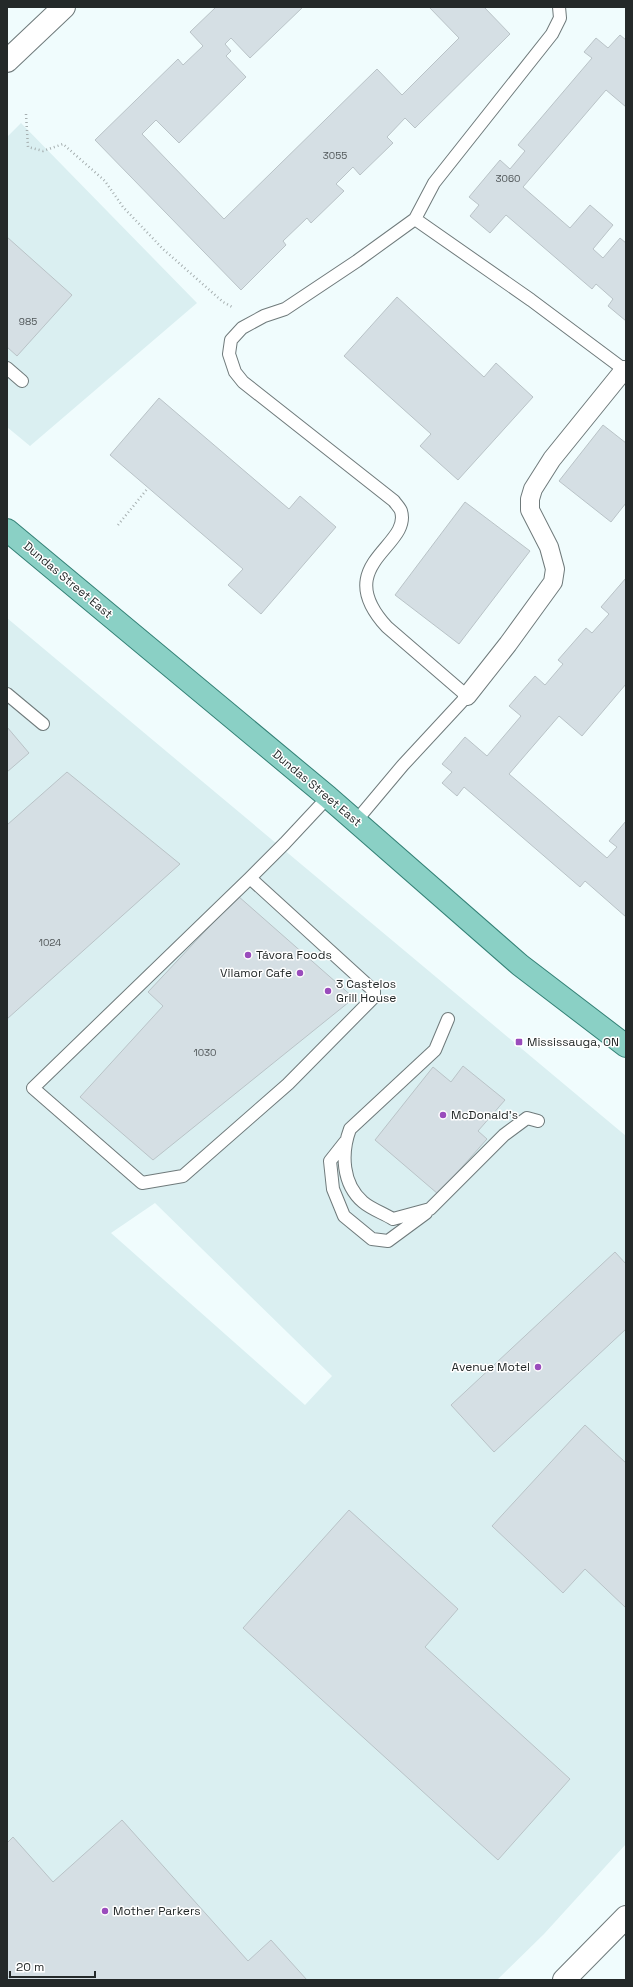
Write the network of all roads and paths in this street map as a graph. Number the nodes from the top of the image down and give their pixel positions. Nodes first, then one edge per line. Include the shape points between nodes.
1 (64, 7) edge
2 (559, 7) edge
3 (7, 62) edge
4 (26, 114) dead end
5 (415, 219) junction
6 (256, 321) junction
7 (7, 368) edge
8 (625, 371) edge
9 (22, 381) dead end
10 (148, 488) dead end
11 (118, 525) dead end
12 (7, 530) edge
13 (7, 694) edge
14 (467, 696) junction
15 (43, 724) dead end
16 (328, 797) junction
17 (356, 821) junction
18 (250, 878) junction
19 (448, 1019) dead end
20 (626, 1046) edge
21 (538, 1121) dead end
22 (345, 1142) junction
23 (430, 1209) junction
24 (626, 1917) edge
25 (564, 1980) edge

1 - 3 street
2 - 5 lane via 560,18 552,34 434,183
4 - 6 path via 28,147 43,151 63,144 105,181 123,208 163,249 222,302
5 - 6 lane via 285,309
5 - 8 lane via 531,300
6 - 14 lane via 242,328 231,340 229,354 235,372 243,382 394,501 401,511 402,523 368,570 367,597 375,614 387,626
7 - 9 lane
8 - 14 street via 552,459 534,489 530,499 530,510 549,547 555,569 553,582
10 - 11 path
12 - 16 main road, Dundas Street East
13 - 15 lane
14 - 17 lane via 403,765
16 - 17 main road, Dundas Street East
16 - 18 lane
17 - 20 main road, Dundas Street East via 520,965
18 - 18 lane via 374,990 374,997 288,1084 183,1176 142,1183 33,1088
19 - 22 lane via 435,1050 350,1129
21 - 23 lane via 527,1118 504,1135
22 - 23 lane via 348,1181 362,1202 392,1219
22 - 23 lane via 330,1161 333,1189 344,1216 372,1239 388,1241
24 - 25 street

